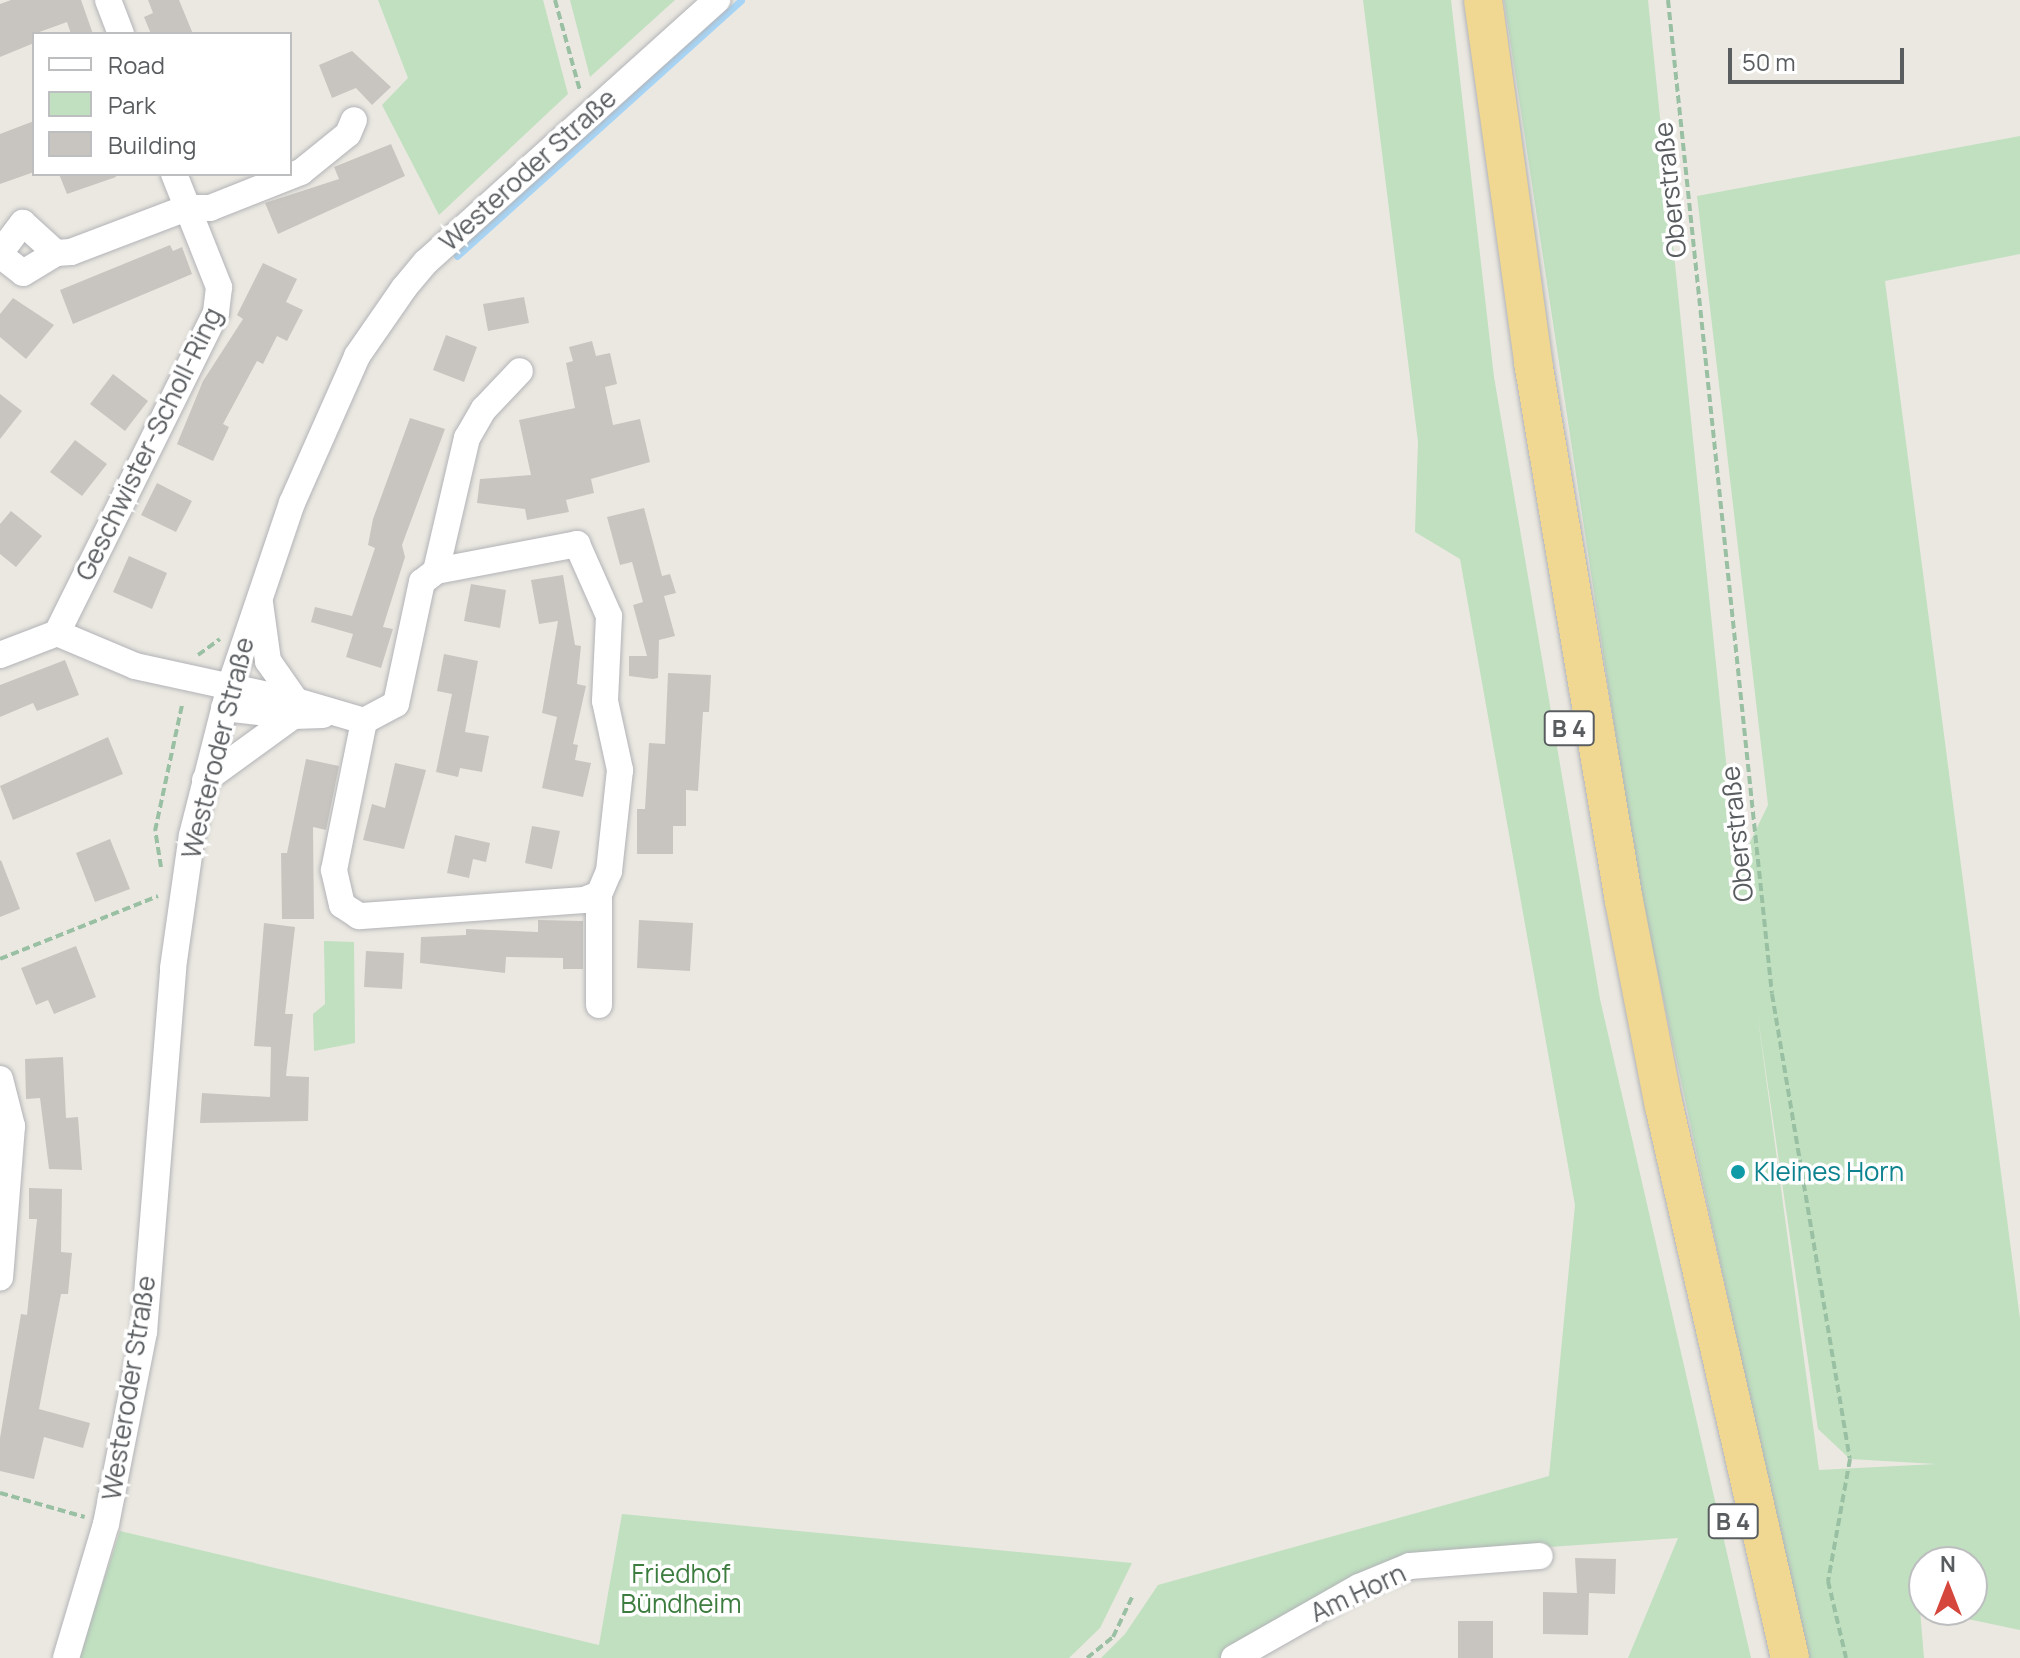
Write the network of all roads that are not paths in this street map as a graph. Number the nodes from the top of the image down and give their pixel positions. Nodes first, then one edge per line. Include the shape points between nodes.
1 (108, 0) edge
2 (717, 0) edge
3 (1460, 0) edge
4 (1483, 0) edge
5 (120, 32) edge
6 (354, 120) dead end
7 (175, 176) edge
8 (291, 176) edge
9 (292, 176) edge
10 (187, 208) junction
11 (56, 253) junction
12 (0, 254) edge
13 (520, 371) dead end
14 (436, 571) junction
15 (259, 596) junction
16 (57, 633) junction
17 (0, 655) edge
18 (227, 697) junction
19 (295, 708) junction
20 (364, 721) junction
21 (205, 780) junction
22 (599, 894) junction
23 (599, 1005) dead end
24 (0, 1079) edge
25 (0, 1278) edge
26 (1727, 1447) junction
27 (1540, 1556) dead end
28 (1761, 1589) junction
29 (66, 1658) edge
30 (1234, 1658) edge
31 (1767, 1658) edge
32 (1790, 1658) edge

1 - 5 street
2 - 15 street, Westeroder Straße via 426,262 376,325 331,411
3 - 26 highway, B 4 via 1549,616 1616,984
4 - 26 highway, B 4 via 1583,672
6 - 9 street via 348,134
7 - 10 street, Geschwister-Scholl-Ring
8 - 10 street via 210,208
10 - 11 street
10 - 16 street, Geschwister-Scholl-Ring via 219,287 216,312
11 - 12 street via 23,273
11 - 12 street via 23,223
13 - 14 street via 484,409 467,438
14 - 20 street via 422,582 396,704
14 - 22 street via 577,544 609,616 605,701 620,770 609,871
15 - 18 street, Westeroder Straße
15 - 19 street via 268,661
16 - 17 street
16 - 18 street
18 - 19 street
18 - 21 street, Westeroder Straße
19 - 20 street
19 - 21 street
20 - 22 street via 334,870 342,905 359,916 584,900
21 - 29 street, Westeroder Straße via 173,968 144,1332 106,1524
22 - 23 street
24 - 25 street via 12,1126
26 - 28 highway, B 4
27 - 30 street, Am Horn via 1410,1566 1359,1587
28 - 31 highway, B 4
28 - 32 highway, B 4

